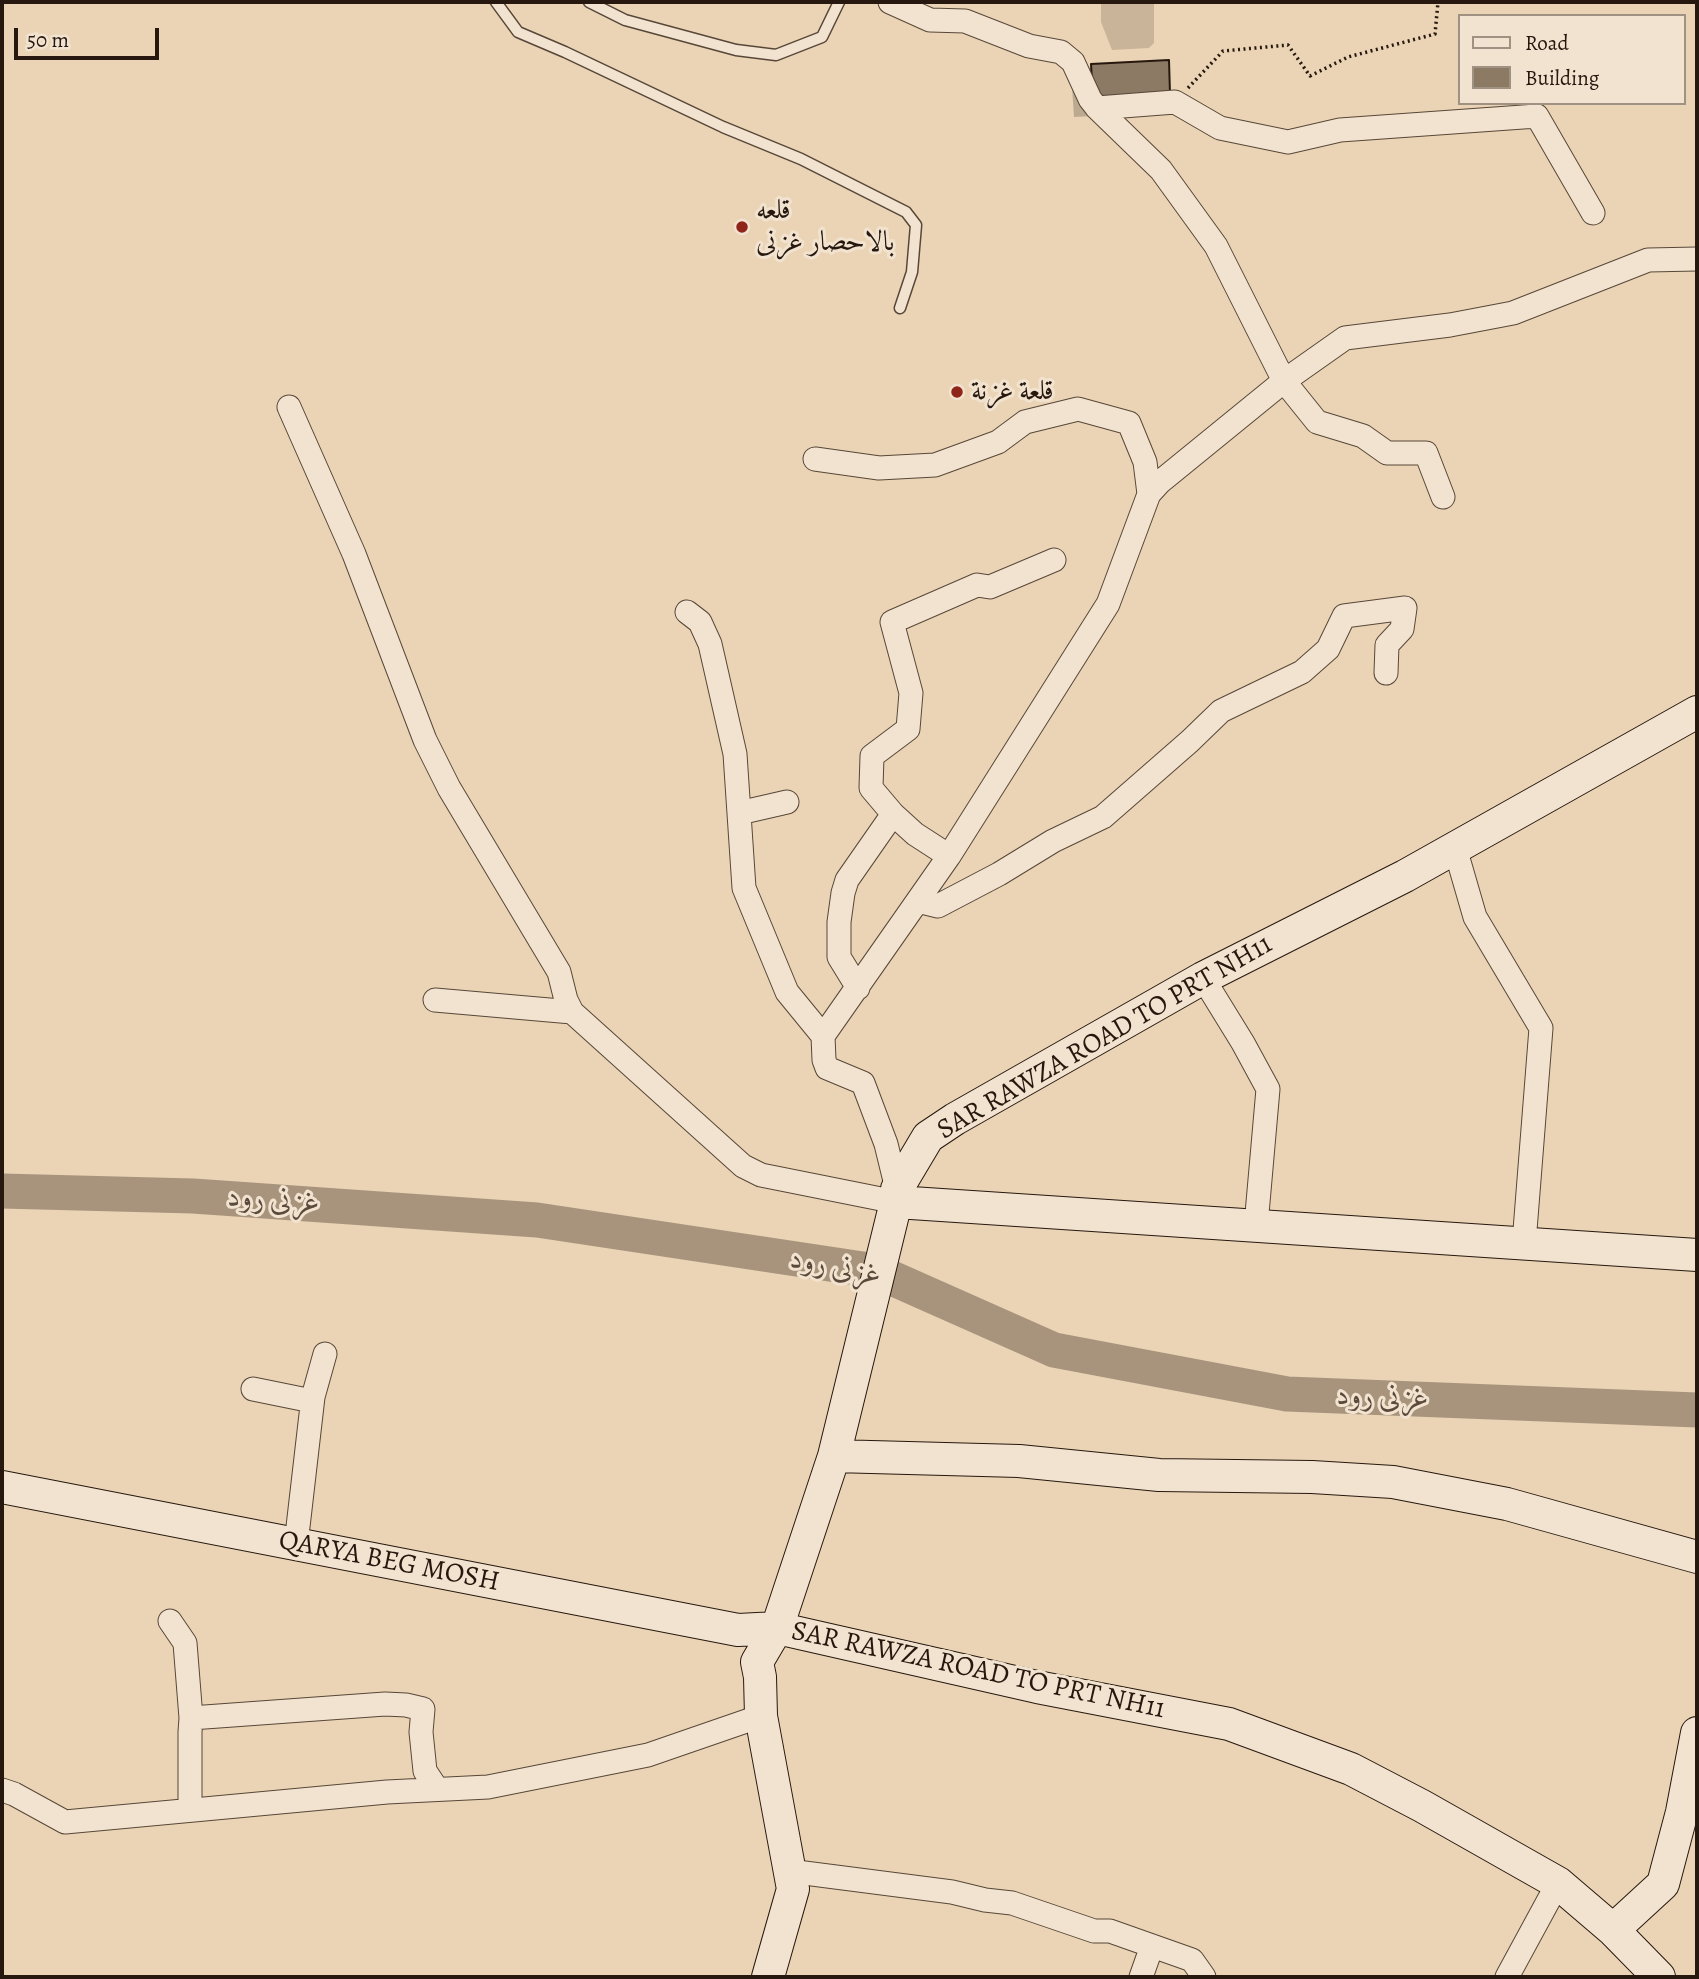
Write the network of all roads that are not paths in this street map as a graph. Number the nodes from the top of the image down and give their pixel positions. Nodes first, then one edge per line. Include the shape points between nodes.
1 (496, 2) edge
2 (589, 2) edge
3 (839, 2) edge
4 (890, 2) edge
5 (1097, 108) junction
6 (1593, 214) dead end
7 (1697, 259) edge
8 (900, 308) dead end
9 (1284, 381) junction
10 (289, 407) dead end
11 (815, 459) dead end
12 (1149, 494) junction
13 (1443, 497) dead end
14 (1054, 559) dead end
15 (687, 612) dead end
16 (1386, 673) dead end
17 (1697, 712) edge
18 (787, 802) dead end
19 (739, 813) junction
20 (893, 814) junction
21 (1455, 848) junction
22 (949, 856) junction
23 (918, 901) junction
24 (1203, 978) junction
25 (858, 988) junction
26 (435, 1000) dead end
27 (572, 1012) junction
28 (824, 1036) junction
29 (895, 1203) junction
30 (1256, 1225) junction
31 (1524, 1243) junction
32 (1697, 1255) edge
33 (325, 1354) dead end
34 (253, 1389) dead end
35 (312, 1401) junction
36 (834, 1455) junction
37 (2, 1487) edge
38 (296, 1544) junction
39 (1697, 1557) edge
40 (170, 1621) dead end
41 (777, 1628) junction
42 (761, 1716) junction
43 (191, 1718) junction
44 (1697, 1733) edge
45 (437, 1789) junction
46 (2, 1790) edge
47 (190, 1810) junction
48 (1690, 1816) edge
49 (789, 1871) junction
50 (1558, 1883) junction
51 (1613, 1930) junction
52 (1152, 1946) junction
53 (768, 1977) edge
54 (1141, 1977) edge
55 (1204, 1977) edge
56 (1507, 1977) edge
57 (1658, 1977) edge

1 - 8 lane via 518,32 801,159 906,212 916,225 912,272
2 - 3 lane via 625,20 736,50 776,55 822,37
4 - 5 street via 930,20 965,21 1029,46 1061,52 1073,62
5 - 6 street via 1175,102 1220,128 1288,142 1340,130 1537,116
5 - 9 street via 1161,170 1216,246
7 - 9 street via 1647,260 1513,313 1345,338
9 - 12 street
9 - 13 street via 1317,422 1363,436 1387,453 1426,453
10 - 27 street via 354,554 425,740 559,972
11 - 12 street via 879,468 935,465 998,442 1025,422 1078,409 1129,423 1145,462
12 - 22 street via 1108,604
14 - 20 street via 990,587 977,585 892,622 911,693 908,729 872,756 871,788
15 - 19 street via 700,622 710,644 735,754
16 - 23 street via 1387,645 1402,629 1405,608 1344,616 1328,649 1302,672 1221,711 1103,817 938,906
17 - 21 street, SAR RAWZA ROAD TO PRT NH11
18 - 19 street
19 - 28 street via 744,888 787,992
20 - 22 street
20 - 25 street via 847,880 844,893 839,957
21 - 24 street, SAR RAWZA ROAD TO PRT NH11
21 - 31 street via 1475,917 1541,1028
22 - 23 street
23 - 25 street
24 - 29 street, SAR RAWZA ROAD TO PRT NH11 via 928,1137
24 - 30 street via 1268,1089
25 - 28 street
26 - 27 street
27 - 29 street via 743,1166 761,1175
28 - 29 street via 827,1068 863,1083 886,1144
29 - 30 street
29 - 36 street, SAR RAWZA ROAD TO PRT NH11
30 - 31 street
31 - 32 street
33 - 35 street
34 - 35 street
35 - 38 street
36 - 39 street via 1019,1461 1159,1475 1393,1482 1507,1504
36 - 41 street, SAR RAWZA ROAD TO PRT NH11
37 - 38 street, QARYA BEG MOSH
38 - 41 street, QARYA BEG MOSH via 738,1630
40 - 43 street via 186,1643
41 - 42 street via 757,1662
41 - 50 street, SAR RAWZA ROAD TO PRT NH11 via 1037,1687 1229,1724 1352,1769
42 - 45 street via 648,1755 488,1787
42 - 49 street
43 - 45 street via 385,1704 423,1709 425,1771
43 - 47 street
44 - 48 street
45 - 47 street
46 - 47 street via 65,1822
48 - 51 street via 1663,1884
49 - 52 street via 1012,1903
49 - 53 street via 793,1889
50 - 51 street, SAR RAWZA ROAD TO PRT NH11
50 - 56 street
51 - 57 street, SAR RAWZA ROAD TO PRT NH11
52 - 54 street
52 - 55 street via 1192,1960

